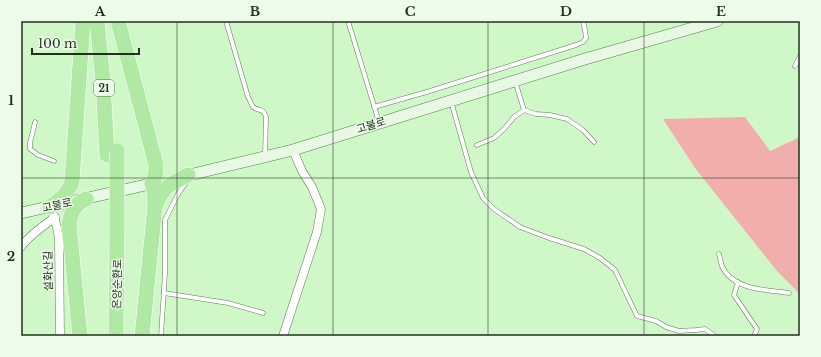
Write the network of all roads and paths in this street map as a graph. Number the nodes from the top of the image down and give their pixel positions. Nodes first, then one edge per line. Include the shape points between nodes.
1 (83, 21) edge
2 (97, 21) edge
3 (106, 21) edge
4 (118, 21) edge
5 (226, 21) edge
6 (348, 21) edge
7 (583, 21) edge
8 (717, 21) edge
9 (800, 56) edge
10 (795, 66) dead end
11 (515, 81) junction
12 (451, 100) junction
13 (374, 107) junction
14 (524, 110) junction
15 (35, 122) dead end
16 (379, 123) junction
17 (594, 142) dead end
18 (477, 145) dead end
19 (293, 150) junction
20 (112, 153) junction
21 (153, 154) junction
22 (265, 156) junction
23 (54, 161) dead end
24 (190, 175) junction
25 (72, 181) junction
26 (152, 184) junction
27 (86, 199) junction
28 (155, 206) junction
29 (52, 212) junction
30 (21, 214) edge
31 (69, 225) junction
32 (113, 233) junction
33 (21, 247) edge
34 (719, 254) dead end
35 (738, 282) junction
36 (164, 293) junction
37 (789, 293) dead end
38 (262, 313) dead end
39 (60, 336) edge
40 (80, 336) edge
41 (107, 336) edge
42 (116, 336) edge
43 (142, 336) edge
44 (161, 336) edge
45 (283, 336) edge
46 (715, 336) edge
47 (754, 336) edge

1 - 25 highway
2 - 20 highway, 21
3 - 20 highway, 21 via 113,79
4 - 21 highway
5 - 22 lane via 250,102 255,108 262,110 266,117
6 - 13 lane
7 - 13 lane via 586,38 576,45
8 - 11 main road, 고불로
9 - 10 lane
11 - 12 main road, 고불로
11 - 14 lane
12 - 16 main road, 고불로
12 - 46 lane via 471,172 483,198 494,209 520,227 584,249 600,258 615,270 637,316 679,331 705,329
13 - 16 lane
14 - 17 lane via 567,119 583,130
14 - 18 lane via 494,138
15 - 23 lane via 30,149
16 - 19 main road, 고불로
19 - 22 main road, 고불로
19 - 45 street via 321,209 317,232
20 - 32 highway, 21
21 - 24 highway via 162,168 169,172
21 - 26 highway via 156,172
22 - 24 main road, 고불로
24 - 26 main road, 고불로
24 - 28 highway via 167,187
24 - 36 lane via 165,220
25 - 27 highway via 73,187
25 - 29 highway
26 - 27 main road, 고불로
26 - 28 highway
27 - 29 main road, 고불로
27 - 31 highway via 74,208
28 - 43 highway
29 - 30 main road, 고불로
29 - 31 highway via 61,212
29 - 33 street
29 - 39 street, 설화산길 via 59,238
31 - 40 highway
32 - 41 highway, 온양순환로 / 21
32 - 42 highway, 온양순환로 / 21
34 - 35 lane via 722,267
35 - 37 lane via 751,288
35 - 47 lane via 734,295 757,329
36 - 38 lane via 228,303
36 - 44 lane

